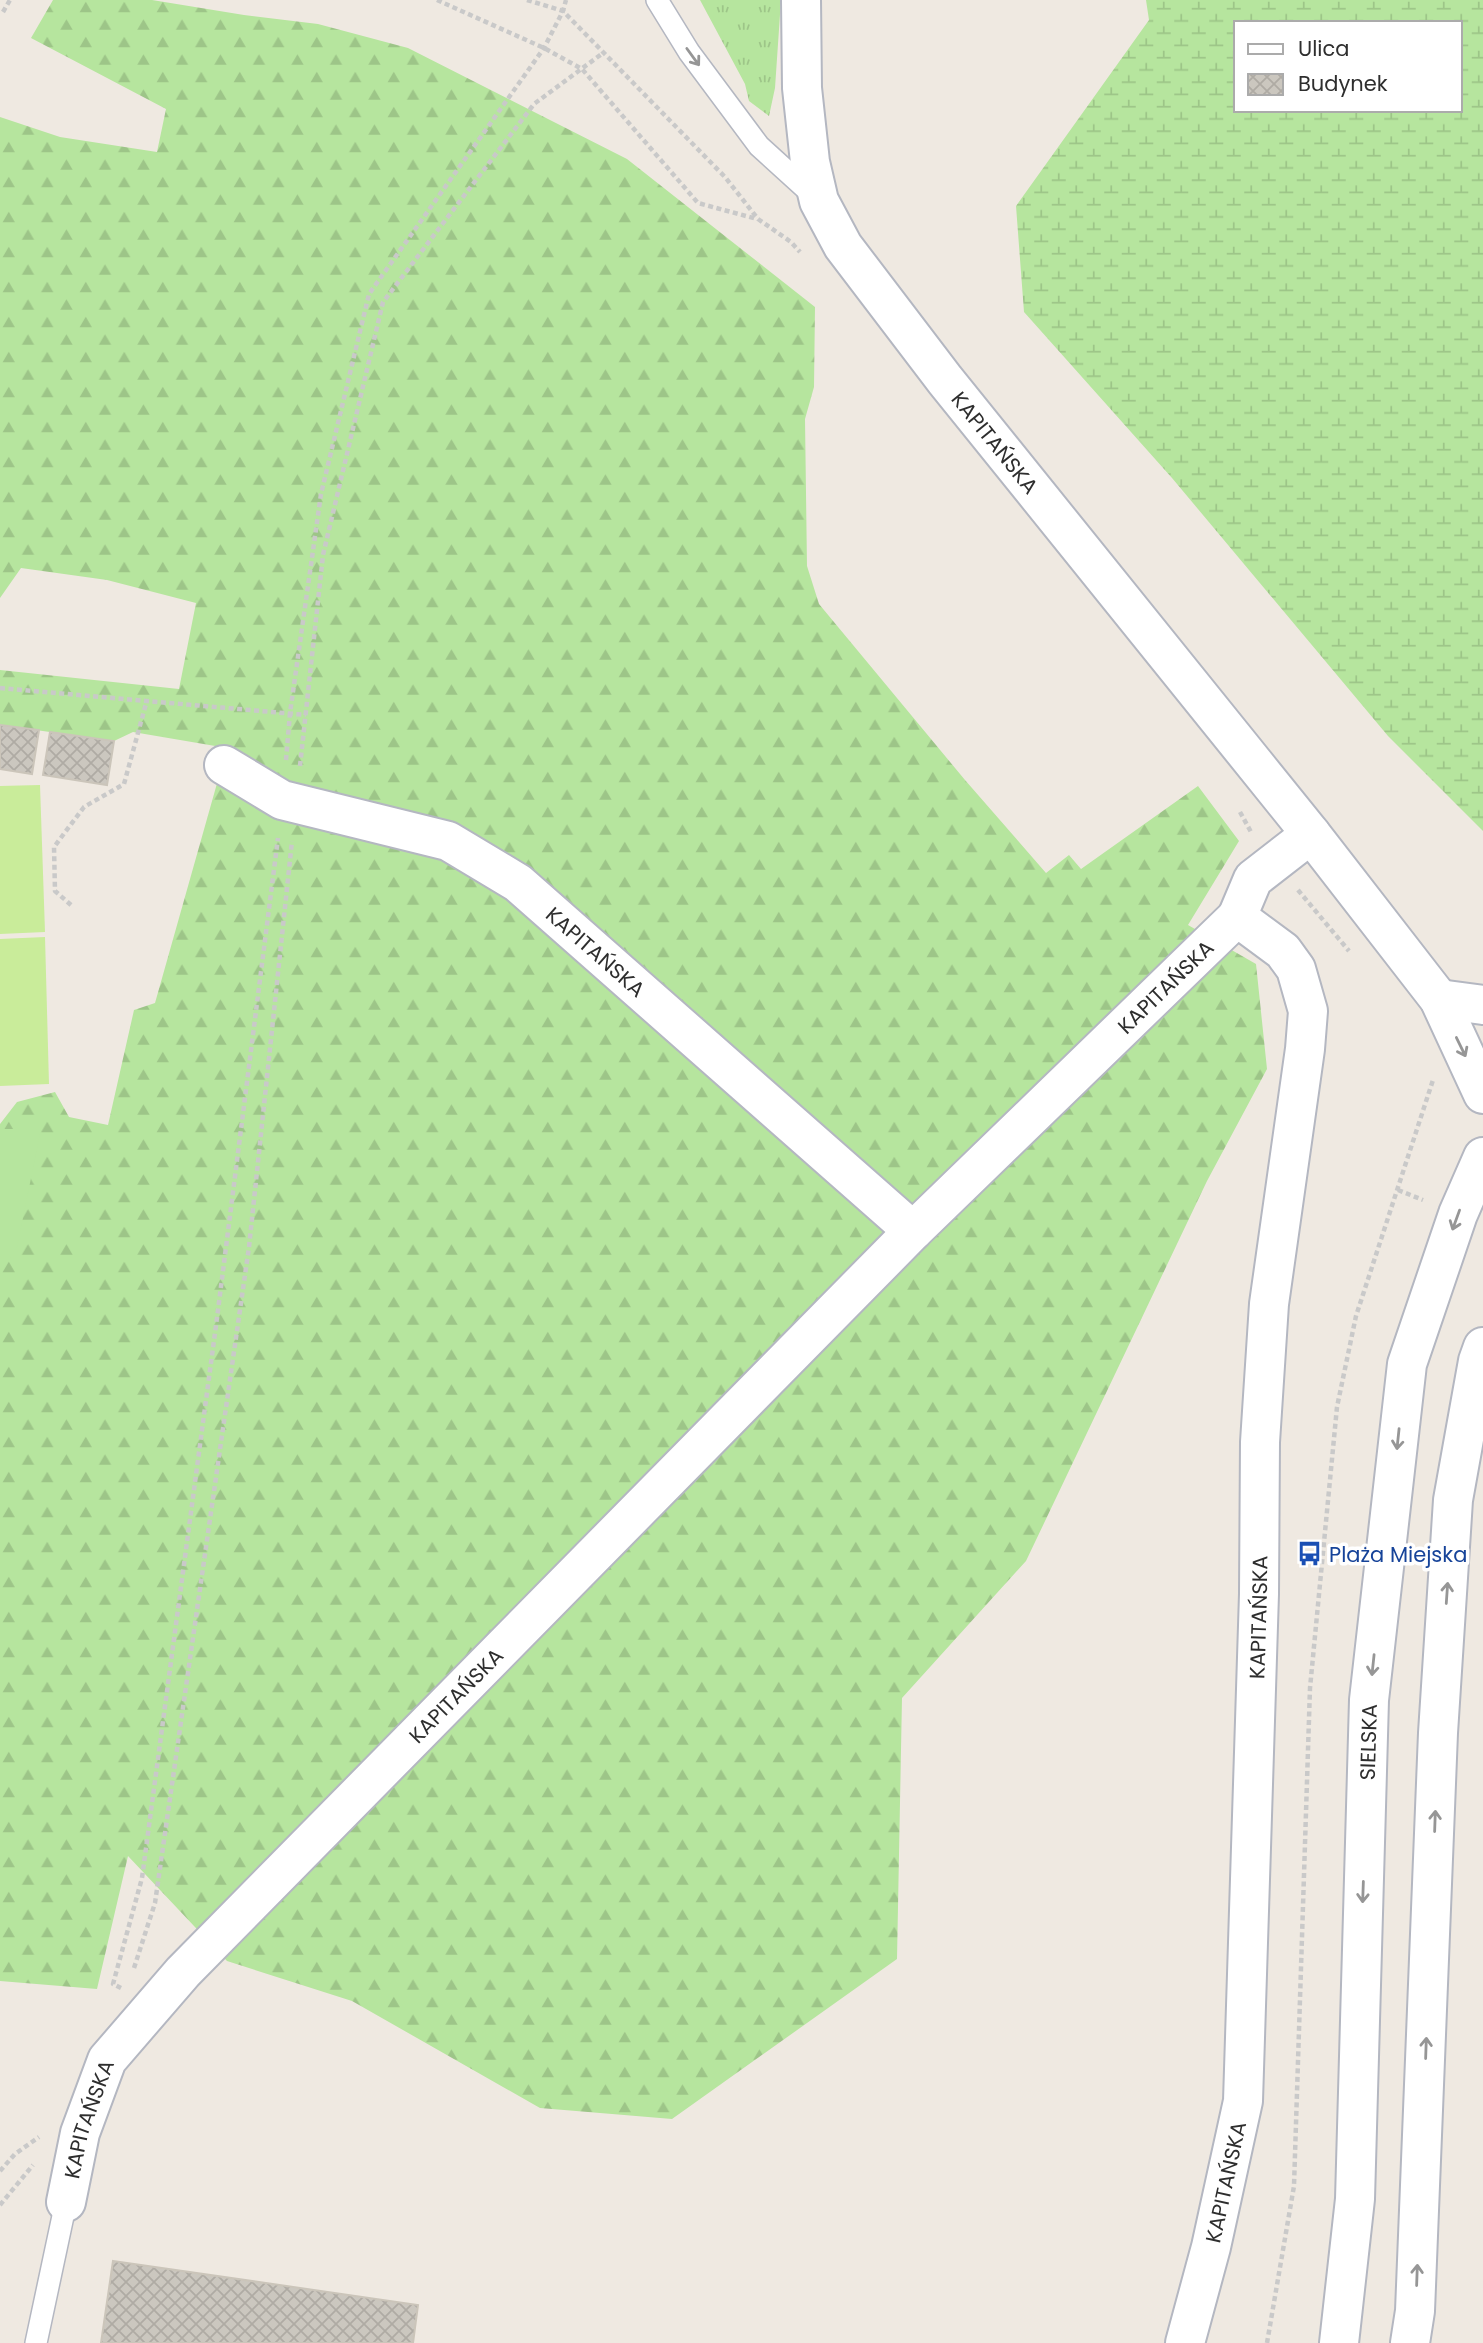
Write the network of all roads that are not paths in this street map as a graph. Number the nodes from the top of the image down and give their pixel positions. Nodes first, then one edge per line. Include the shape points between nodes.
1 (657, 0) edge
2 (800, 0) edge
3 (820, 201) junction
4 (224, 765) dead end
5 (1311, 834) junction
6 (1237, 917) junction
7 (1439, 999) junction
8 (1483, 1005) edge
9 (1483, 1094) edge
10 (1483, 1157) edge
11 (913, 1231) junction
12 (1483, 1347) edge
13 (66, 2202) joint
14 (36, 2343) edge
15 (1185, 2343) edge
16 (1339, 2343) edge
17 (1410, 2343) edge

1 -> 3 lane via 689,52 759,146
2 - 3 street, KAPITAŃSKA via 802,88 810,162
3 - 5 street, KAPITAŃSKA via 843,246 945,380
4 - 11 street, KAPITAŃSKA via 289,801 448,841 518,883
5 - 6 street, KAPITAŃSKA via 1253,879
5 - 7 street, KAPITAŃSKA
6 - 11 street, KAPITAŃSKA
6 - 15 street, KAPITAŃSKA via 1283,951 1296,969 1308,1011 1269,1304 1260,1442 1243,2101
7 - 8 street
7 -> 9 street, KAPITAŃSKA
10 -> 16 street, SIELSKA via 1458,1214 1407,1364 1369,1700 1355,2199
11 - 13 street, KAPITAŃSKA via 183,1972 107,2060 80,2133
17 -> 12 street via 1453,1500
13 - 14 lane

